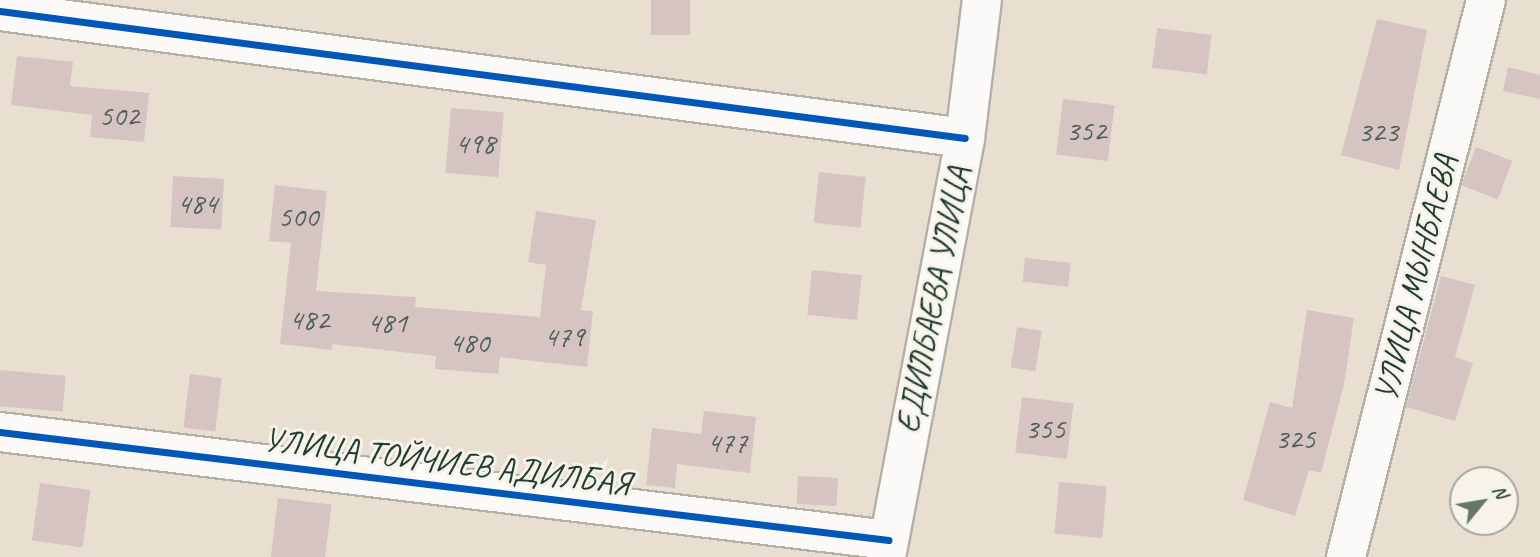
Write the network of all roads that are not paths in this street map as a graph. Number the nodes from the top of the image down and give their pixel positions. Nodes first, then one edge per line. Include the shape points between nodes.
1 (982, 0) edge
2 (1486, 0) edge
3 (0, 11) edge
4 (965, 138) junction
5 (0, 432) edge
6 (887, 549) edge
7 (1346, 557) edge

1 - 4 street, ЕДИЛБАЕВА УЛИЦА
2 - 7 street, УЛИЦА МЫНБАЕВА
3 - 4 street
4 - 6 street, ЕДИЛБАЕВА УЛИЦА
5 - 6 street, УЛИЦА ТОЙЧИЕВ АДИЛБАЯ

